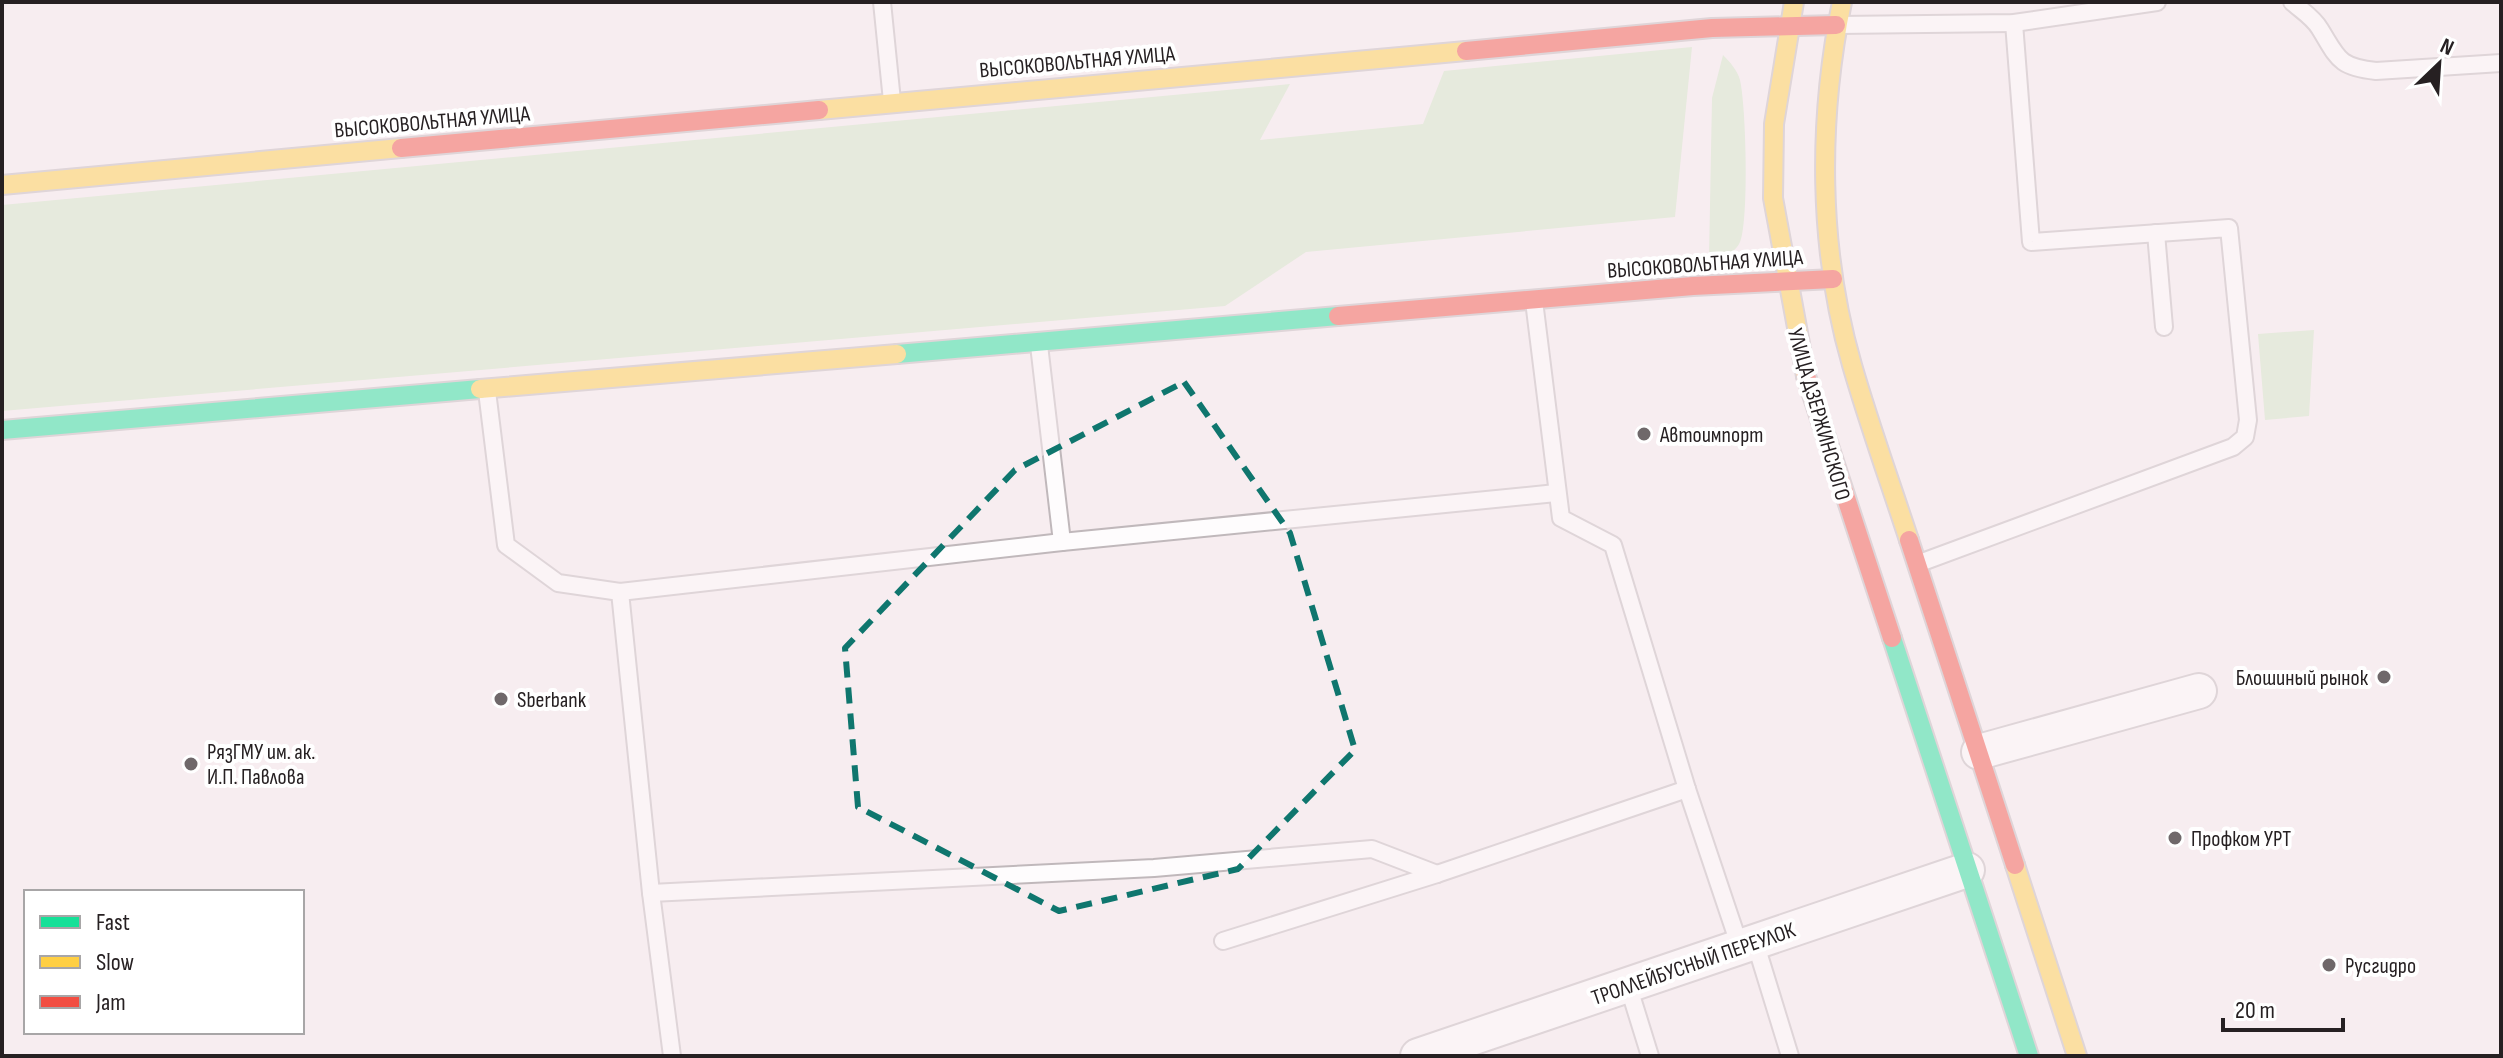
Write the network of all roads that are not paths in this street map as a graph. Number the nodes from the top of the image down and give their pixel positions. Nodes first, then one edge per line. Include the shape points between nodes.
1 (882, 2) edge
2 (1794, 2) edge
3 (1842, 2) edge
4 (2157, 2) edge
5 (2292, 2) edge
6 (2014, 23) junction
7 (1788, 25) junction
8 (1836, 25) junction
9 (2501, 63) edge
10 (892, 101) junction
11 (2, 185) edge
12 (2156, 233) junction
13 (1833, 279) junction
14 (1786, 281) junction
15 (1534, 300) junction
16 (2164, 327) dead end
17 (1038, 342) junction
18 (487, 389) junction
19 (2, 430) edge
20 (1556, 493) junction
21 (1062, 542) junction
22 (1917, 564) junction
23 (620, 592) junction
24 (2199, 691) dead end
25 (1957, 760) junction
26 (1687, 789) junction
27 (1989, 862) junction
28 (1437, 874) junction
29 (651, 893) junction
30 (1223, 941) dead end
31 (1747, 944) junction
32 (1628, 985) junction
33 (672, 1056) edge
34 (1418, 1056) edge
35 (1650, 1056) edge
36 (1790, 1056) edge
37 (2029, 1056) edge
38 (2077, 1056) edge

1 - 10 lane
2 - 7 street, УЛИЦА ДЗЕРЖИНСКОГО
3 - 8 street, УЛИЦА ДЗЕРЖИНСКОГО
4 - 6 lane, ВЫСОКОВОЛЬТНАЯ УЛИЦА
5 - 9 lane via 2319,26 2340,62 2357,69
6 - 8 lane, ВЫСОКОВОЛЬТНАЯ УЛИЦА
6 - 12 lane via 2031,242
7 - 8 street, ВЫСОКОВОЛЬТНАЯ УЛИЦА
7 - 10 street, ВЫСОКОВОЛЬТНАЯ УЛИЦА
7 - 14 street, УЛИЦА ДЗЕРЖИНСКОГО via 1774,124 1773,198
8 - 13 street, УЛИЦА ДЗЕРЖИНСКОГО via 1825,96 1824,178
10 - 11 street, ВЫСОКОВОЛЬТНАЯ УЛИЦА
12 - 16 lane
12 - 22 lane via 2229,228 2248,420 2245,437 2233,447
13 - 14 street, ВЫСОКОВОЛЬТНАЯ УЛИЦА
13 - 22 street, УЛИЦА ДЗЕРЖИНСКОГО via 1851,363
14 - 15 street, ВЫСОКОВОЛЬТНАЯ УЛИЦА
14 - 25 street, УЛИЦА ДЗЕРЖИНСКОГО via 1806,380 1882,618
15 - 17 street, ВЫСОКОВОЛЬТНАЯ УЛИЦА
15 - 20 lane
17 - 18 street, ВЫСОКОВОЛЬТНАЯ УЛИЦА
17 - 21 lane
18 - 19 street, ВЫСОКОВОЛЬТНАЯ УЛИЦА
18 - 23 lane via 506,545 558,583
20 - 21 lane
20 - 26 lane via 1561,518 1613,545
21 - 23 lane
22 - 25 street, УЛИЦА ДЗЕРЖИНСКОГО
23 - 29 lane
24 - 25 street
25 - 27 street, УЛИЦА ДЗЕРЖИНСКОГО
25 - 27 street, УЛИЦА ДЗЕРЖИНСКОГО
26 - 28 lane
26 - 31 lane
27 - 31 street, ТРОЛЛЕЙБУСНЫЙ ПЕРЕУЛОК
27 - 37 street, УЛИЦА ДЗЕРЖИНСКОГО
27 - 38 street, УЛИЦА ДЗЕРЖИНСКОГО
28 - 29 lane via 1372,849 1154,868
28 - 30 lane
29 - 33 lane
31 - 32 street, ТРОЛЛЕЙБУСНЫЙ ПЕРЕУЛОК
31 - 36 lane
32 - 34 street, ТРОЛЛЕЙБУСНЫЙ ПЕРЕУЛОК
32 - 35 lane

